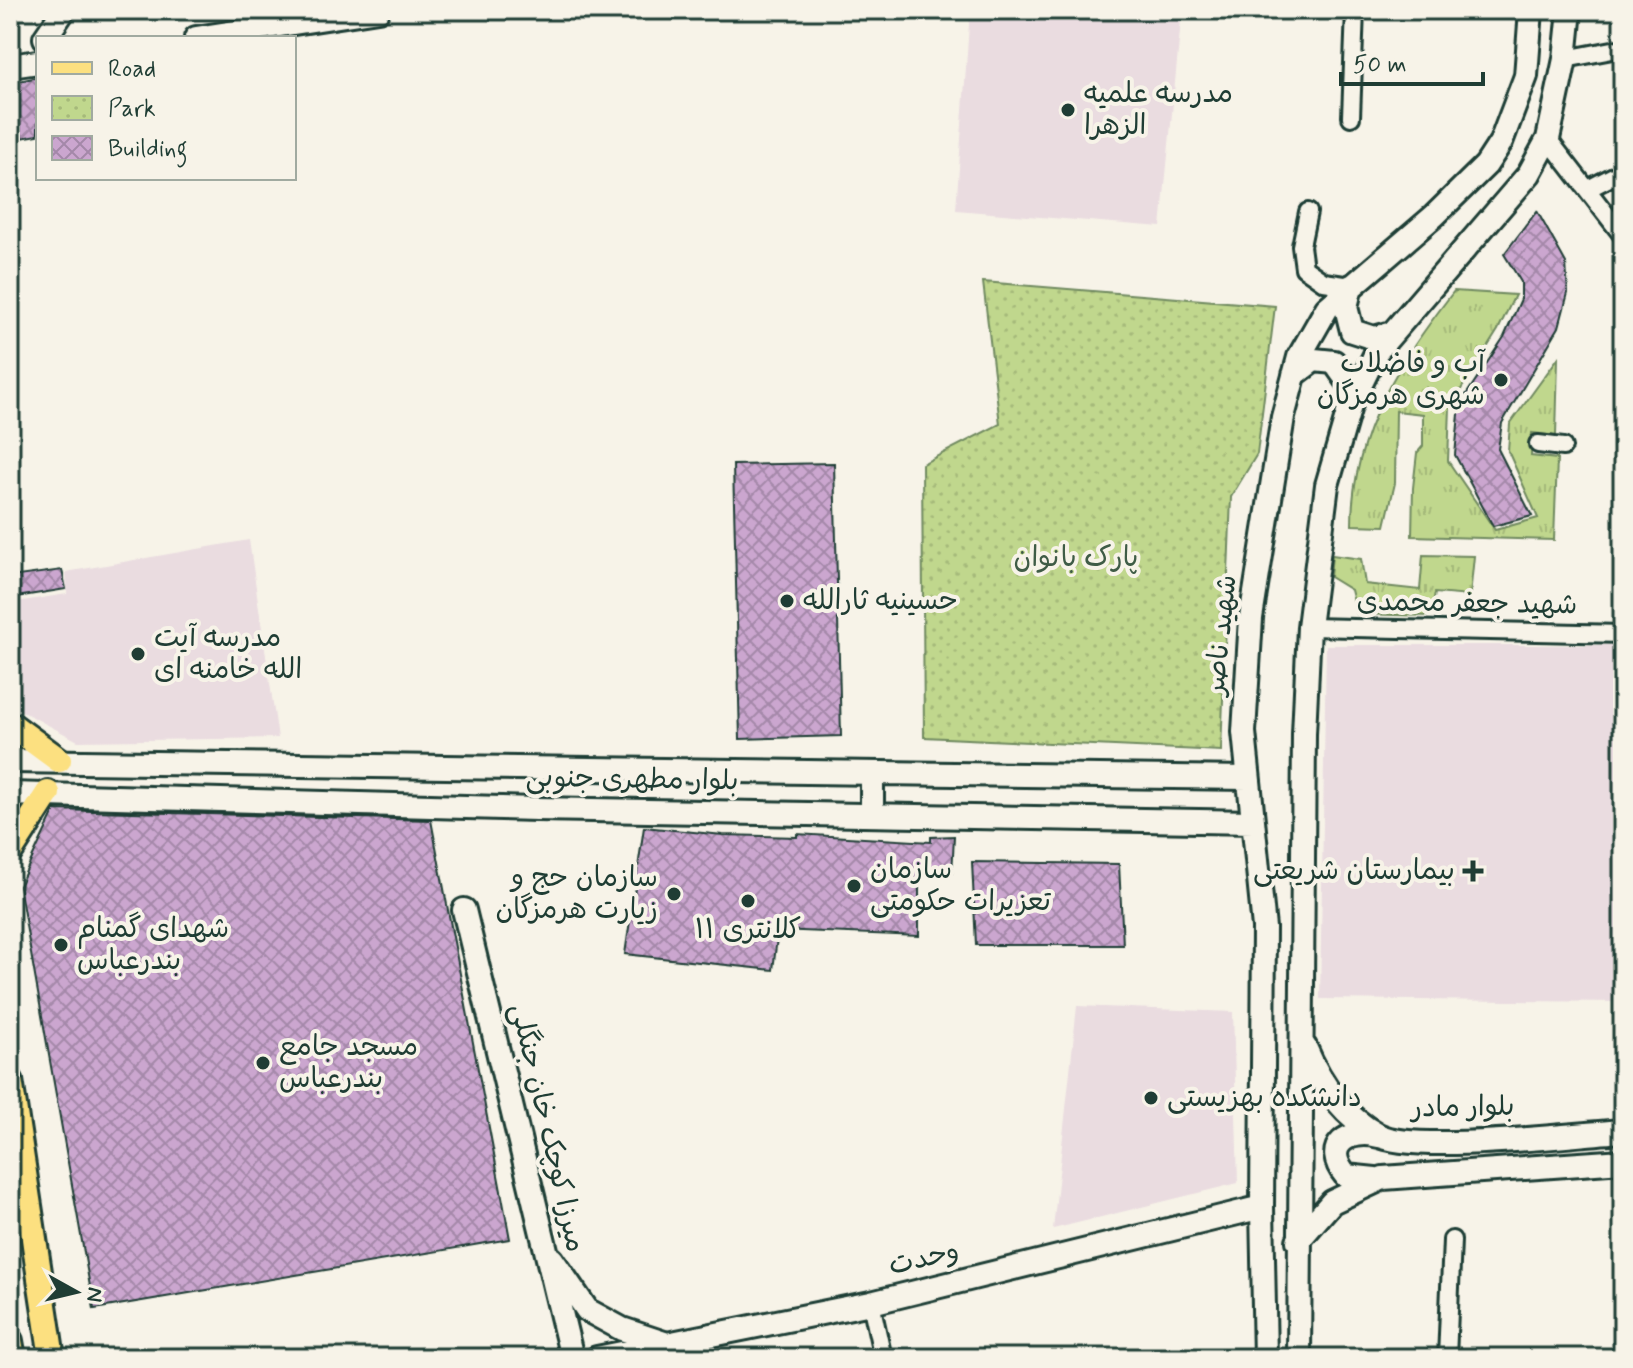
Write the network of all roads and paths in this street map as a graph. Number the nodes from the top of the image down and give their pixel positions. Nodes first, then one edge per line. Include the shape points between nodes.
1 (64, 10) edge
2 (378, 10) edge
3 (1355, 10) edge
4 (1531, 10) edge
5 (1570, 10) edge
6 (46, 36) edge
7 (209, 36) edge
8 (1623, 48) edge
9 (1565, 59) junction
10 (1351, 117) dead end
11 (1548, 139) junction
12 (1623, 171) edge
13 (1588, 189) junction
14 (1308, 212) dead end
15 (1623, 236) edge
16 (1351, 286) junction
17 (1392, 333) junction
18 (1294, 375) junction
19 (1356, 393) junction
20 (1538, 444) dead end
21 (1563, 447) dead end
22 (1309, 627) junction
23 (1623, 634) edge
24 (10, 724) edge
25 (59, 760) junction
26 (10, 761) edge
27 (368, 767) junction
28 (872, 773) junction
29 (1248, 778) junction
30 (48, 793) junction
31 (10, 794) edge
32 (369, 803) junction
33 (872, 815) junction
34 (1253, 822) junction
35 (10, 852) edge
36 (464, 910) dead end
37 (1303, 1043) junction
38 (10, 1080) edge
39 (1623, 1131) edge
40 (1380, 1136) junction
41 (1623, 1161) edge
42 (1383, 1178) junction
43 (1262, 1207) junction
44 (1452, 1240) dead end
45 (1298, 1241) junction
46 (542, 1245) junction
47 (871, 1303) junction
48 (10, 1341) edge
49 (660, 1351) edge
50 (13, 1358) edge
51 (52, 1358) edge
52 (572, 1358) edge
53 (597, 1358) edge
54 (883, 1358) edge
55 (1265, 1358) edge
56 (1299, 1358) edge
57 (1447, 1358) edge

1 - 6 street
2 - 7 street
3 - 10 street
4 - 16 street, شهید ناصر via 1526,76 1501,142 1486,165 1434,216
5 - 9 street
8 - 9 street
9 - 11 street
11 - 13 street
11 - 17 street via 1529,174
12 - 13 street
13 - 15 street
14 - 16 street via 1301,246 1304,268 1324,282
16 - 17 street via 1346,307 1352,331 1374,338
16 - 18 street, شهید ناصر via 1312,329
17 - 19 street
18 - 19 street via 1314,360 1334,362
18 - 29 street, شهید ناصر via 1251,618 1244,732
19 - 22 street via 1327,485
20 - 21 street
22 - 23 street, شهید جعفر محمدی
22 - 37 street
24 - 25 main road
25 - 26 street, بلوار مطهری جنوبی
25 - 27 street, بلوار مطهری جنوبی
27 - 28 street, بلوار مطهری جنوبی
27 - 32 street
28 - 29 street, بلوار مطهری جنوبی
28 - 33 street
29 - 34 street, شهید ناصر
30 - 31 street, بلوار مطهری جنوبی
30 - 32 street, بلوار مطهری جنوبی
30 - 35 main road
32 - 33 street, بلوار مطهری جنوبی
33 - 34 street, بلوار مطهری جنوبی
34 - 43 street, شهید ناصر via 1264,928
36 - 46 street, میرزا کوچک خان جنگلی
37 - 40 street, بلوار مادر via 1334,1098
37 - 45 street
38 - 51 main road
39 - 40 street, بلوار مادر via 1432,1143
40 - 42 street via 1355,1132 1346,1136 1336,1155 1346,1176
41 - 42 street
42 - 45 street via 1332,1202
43 - 47 street, وحدت
43 - 55 street, شهید ناصر
44 - 57 street
45 - 56 street
46 - 49 street via 587,1310
46 - 52 street, میرزا کوچک خان جنگلی
47 - 49 street, وحدت
47 - 54 street
48 - 50 main road
49 - 53 street, وحدت

